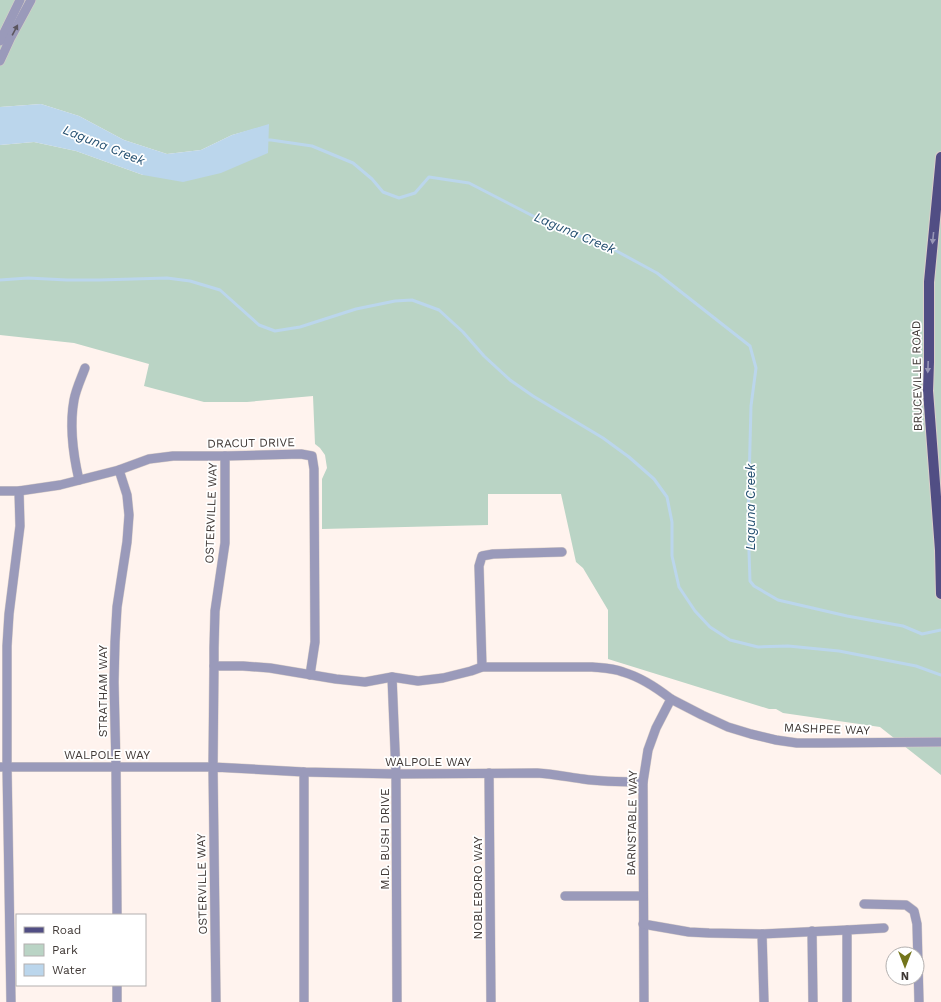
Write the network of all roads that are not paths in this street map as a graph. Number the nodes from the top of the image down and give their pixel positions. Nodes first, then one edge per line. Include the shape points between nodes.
1 (20, 0) edge
2 (31, 0) edge
3 (0, 41) edge
4 (0, 61) edge
5 (941, 157) edge
6 (85, 368) dead end
7 (225, 456) junction
8 (119, 470) junction
9 (79, 480) junction
10 (0, 490) edge
11 (19, 491) junction
12 (562, 552) dead end
13 (941, 594) edge
14 (214, 666) junction
15 (482, 667) junction
16 (310, 675) junction
17 (392, 677) junction
18 (671, 700) junction
19 (941, 742) edge
20 (3, 767) edge
21 (116, 767) junction
22 (213, 767) junction
23 (304, 772) junction
24 (489, 773) junction
25 (396, 774) junction
26 (642, 782) junction
27 (565, 896) dead end
28 (643, 896) junction
29 (864, 904) dead end
30 (117, 914) edge
31 (643, 924) junction
32 (884, 928) dead end
33 (846, 930) junction
34 (812, 931) junction
35 (762, 934) junction
36 (117, 986) edge
37 (11, 1002) edge
38 (117, 1002) edge
39 (216, 1002) edge
40 (304, 1002) edge
41 (398, 1002) edge
42 (491, 1002) edge
43 (644, 1002) edge
44 (764, 1002) edge
45 (813, 1002) edge
46 (847, 1002) edge
47 (919, 1002) edge

1 - 3 street
4 -> 2 street
5 -> 13 main road, BRUCEVILLE ROAD via 929,282 928,391
6 - 9 street via 78,385 72,415 71,436
7 - 8 street, DRACUT DRIVE via 173,456 149,459
7 - 14 street, OSTERVILLE WAY via 225,543 215,611
7 - 16 street, DRACUT DRIVE via 312,456 315,642
8 - 9 street, DRACUT DRIVE
8 - 21 street, STRATHAM WAY via 127,496 129,515 115,642
9 - 11 street, DRACUT DRIVE
10 - 11 street, DRACUT DRIVE
11 - 20 street via 20,526 9,614
12 - 15 street via 482,556 479,566
14 - 16 street via 270,668
14 - 22 street
15 - 17 street via 443,678 418,681
15 - 18 street via 608,668 640,679 660,690
16 - 17 street via 365,682
17 - 25 street, M.D. BUSH DRIVE
18 - 19 street, MASHPEE WAY via 728,727 776,740 797,743
18 - 26 street, BARNSTABLE WAY via 653,735
20 - 21 street, WALPOLE WAY
20 - 37 street
21 - 22 street, WALPOLE WAY
21 - 30 street, STRATHAM WAY
22 - 23 street, WALPOLE WAY
22 - 39 street, OSTERVILLE WAY
23 - 25 street, WALPOLE WAY
23 - 40 street
24 - 25 street, WALPOLE WAY
24 - 26 street, WALPOLE WAY via 555,774 598,781
24 - 42 street, NOBLEBORO WAY
25 - 41 street, M.D. BUSH DRIVE
26 - 28 street, BARNSTABLE WAY
27 - 28 street
28 - 31 street, BARNSTABLE WAY
29 - 47 street via 906,905 914,911 917,924
31 - 35 street via 689,932
31 - 43 street, BARNSTABLE WAY
32 - 33 street
33 - 34 street
33 - 46 street
34 - 35 street
34 - 45 street
35 - 44 street
36 - 38 street

